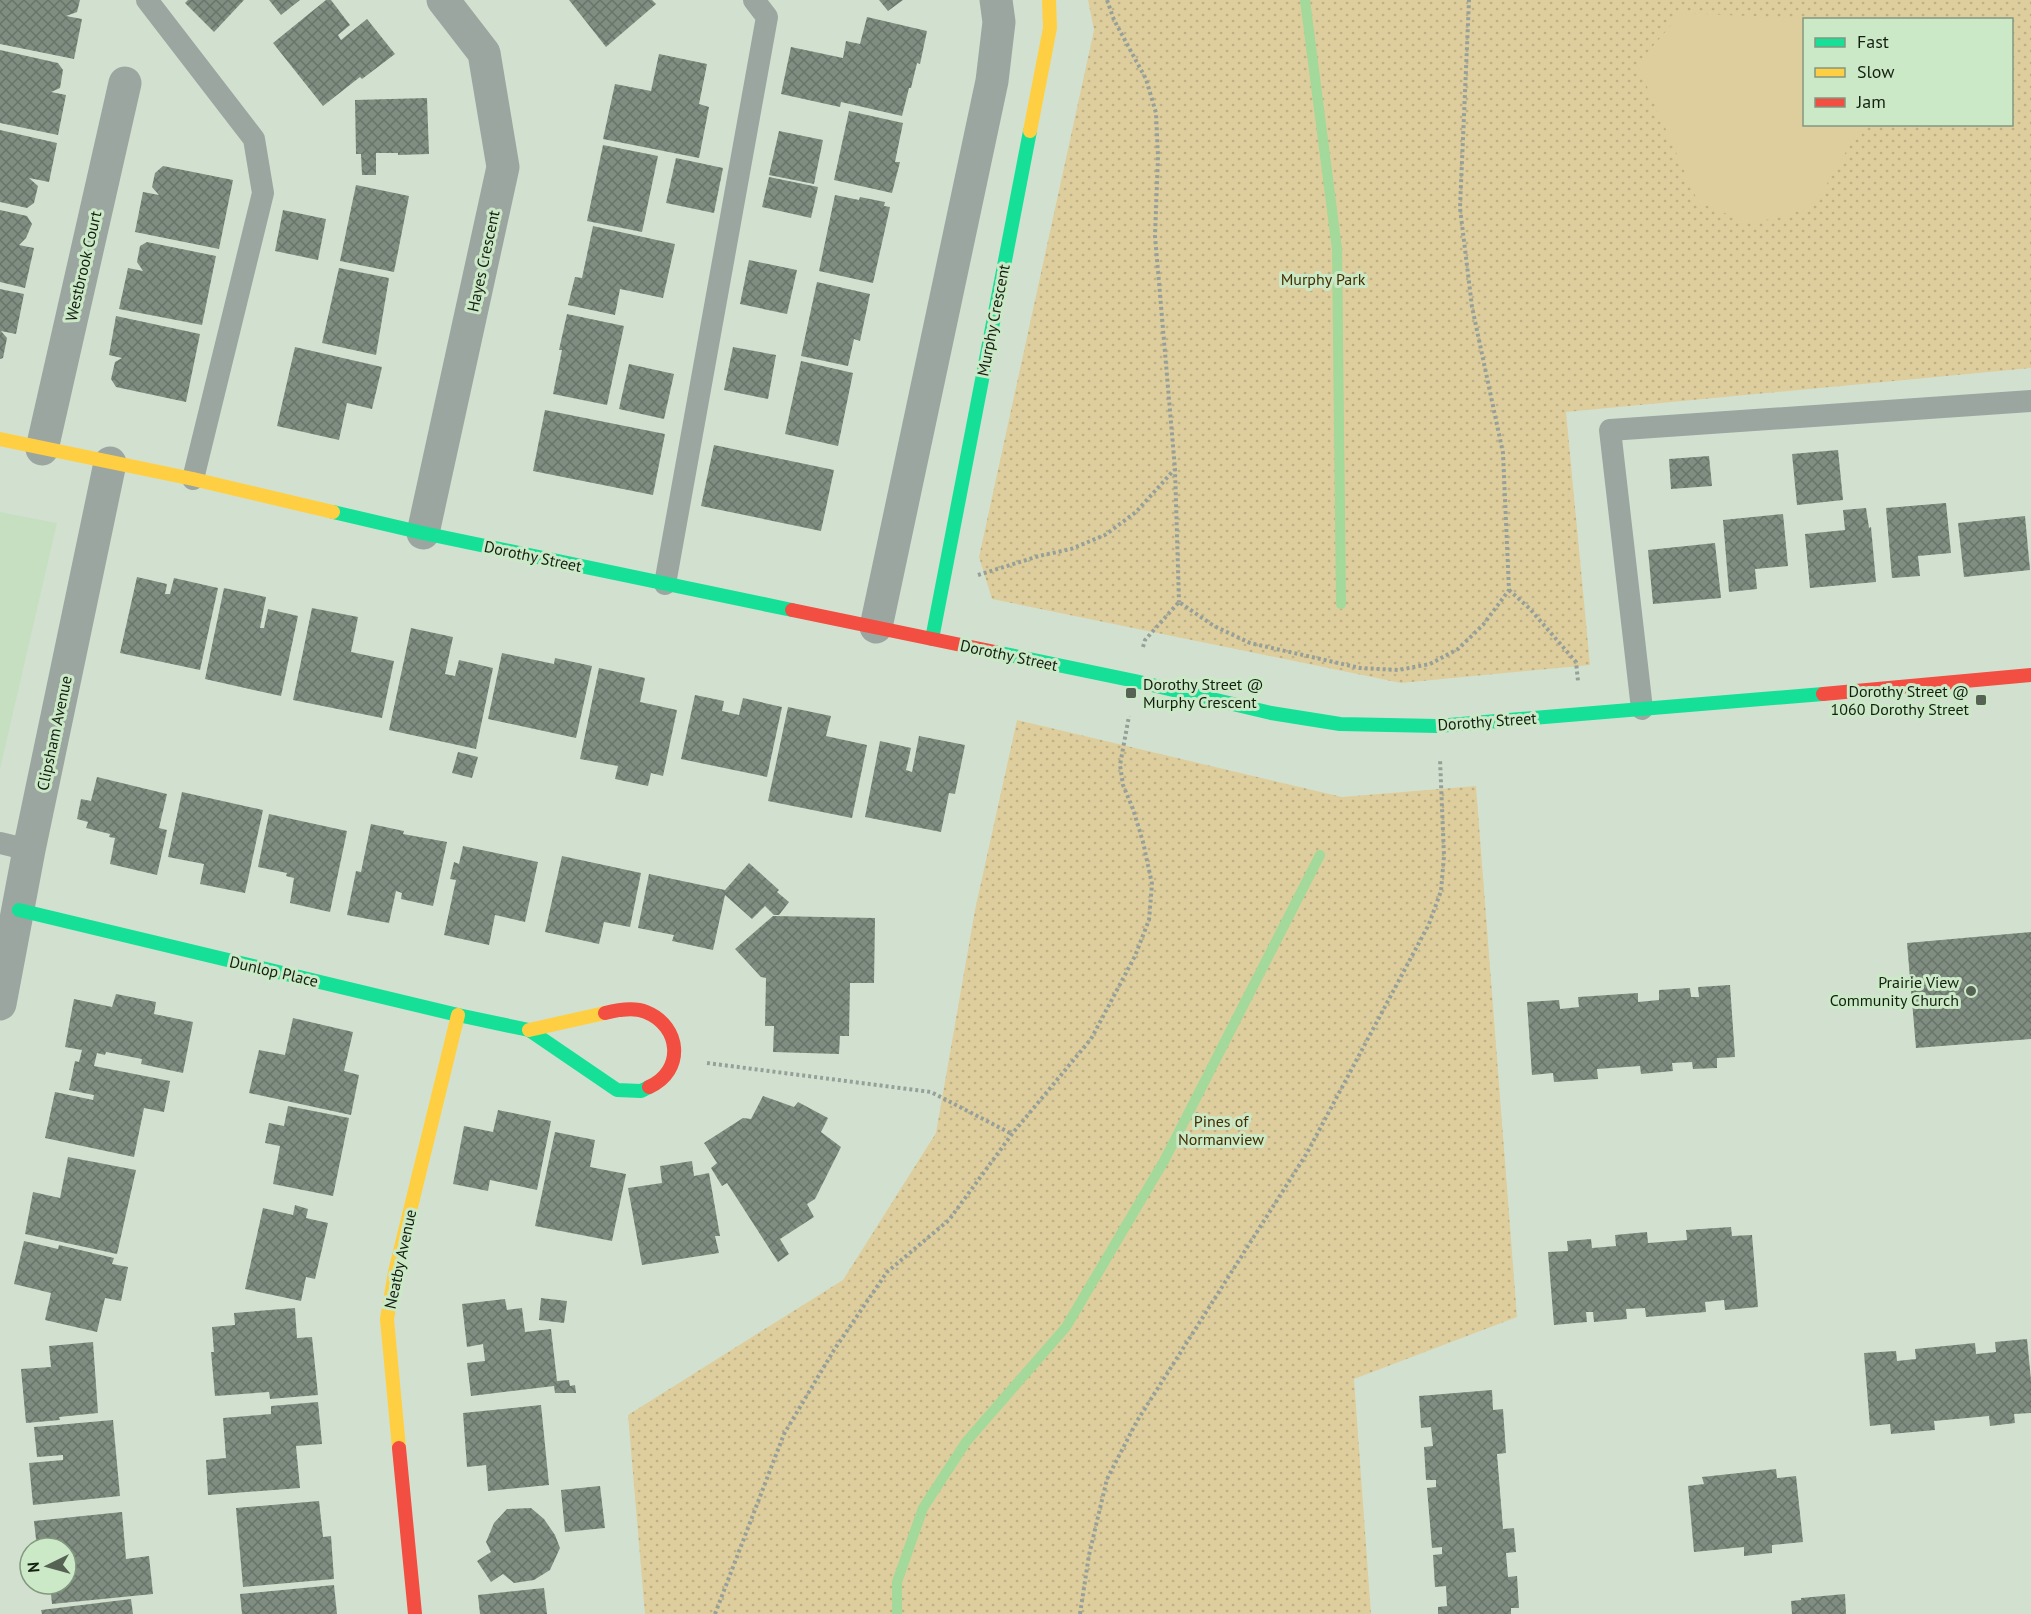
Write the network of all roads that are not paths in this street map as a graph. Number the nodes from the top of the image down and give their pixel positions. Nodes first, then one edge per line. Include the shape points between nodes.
1 (147, 0) edge
2 (444, 0) edge
3 (754, 0) edge
4 (996, 0) edge
5 (1049, 0) edge
6 (125, 83) dead end
7 (2031, 401) edge
8 (0, 439) edge
9 (42, 449) junction
10 (110, 463) junction
11 (193, 479) junction
12 (423, 533) junction
13 (665, 584) junction
14 (876, 627) junction
15 (932, 639) junction
16 (2031, 675) edge
17 (1642, 709) junction
18 (15, 847) edge
19 (19, 910) junction
20 (0, 1004) edge
21 (458, 1015) junction
22 (529, 1030) junction
23 (415, 1614) edge

1 - 11 lane via 254,139 263,194
2 - 12 street, Hayes Crescent via 484,53 503,166
3 - 13 lane via 767,17
4 - 14 street via 999,22 992,81
5 - 15 street, Murphy Crescent via 1050,28
6 - 9 street, Westbrook Court
7 - 17 lane via 1610,430
8 - 9 street, Dorothy Street
9 - 10 street, Dorothy Street
10 - 11 street, Dorothy Street
10 - 18 street, Clipsham Avenue
11 - 12 street, Dorothy Street
12 - 13 street, Dorothy Street
13 - 14 street, Dorothy Street
14 - 15 street, Dorothy Street
15 - 17 street, Dorothy Street via 1271,713 1340,724 1437,726
16 - 17 street, Dorothy Street
18 - 19 street, Clipsham Avenue
19 - 20 street, Clipsham Avenue
19 - 21 street, Dunlop Place
21 - 22 street, Dunlop Place
21 - 23 street, Neatby Avenue via 387,1319
22 - 22 street, Dunlop Place via 617,1090 631,1093 659,1084 674,1059 675,1044 670,1030 648,1010 619,1010

